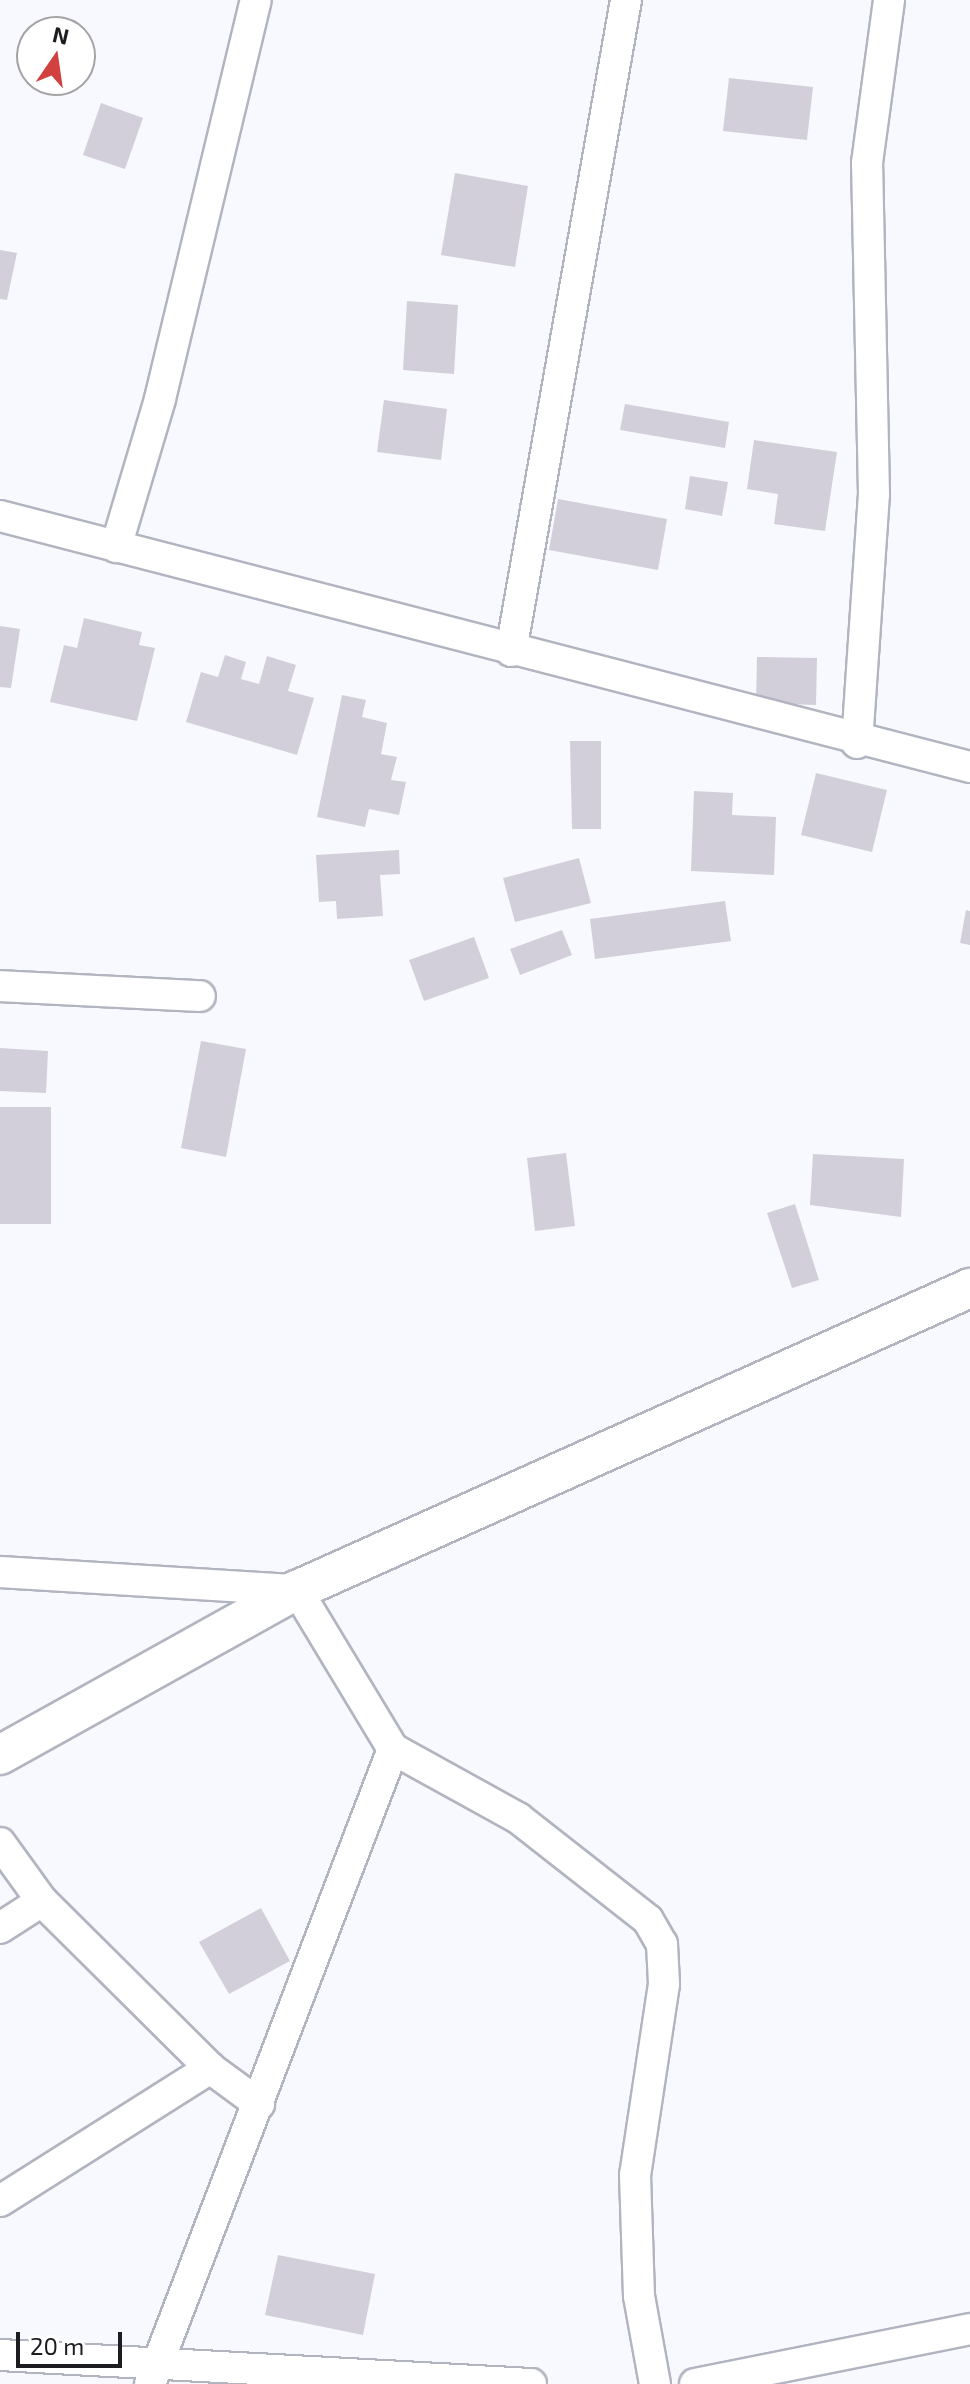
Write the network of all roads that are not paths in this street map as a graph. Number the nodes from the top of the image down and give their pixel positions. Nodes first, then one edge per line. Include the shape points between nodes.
1 (256, 0) edge
2 (626, 0) edge
3 (889, 0) edge
4 (0, 516) edge
5 (116, 547) junction
6 (511, 651) junction
7 (857, 743) junction
8 (970, 767) edge
9 (0, 986) edge
10 (200, 996) dead end
11 (970, 1290) edge
12 (0, 1572) edge
13 (297, 1590) junction
14 (393, 1749) junction
15 (0, 1755) edge
16 (0, 1843) edge
17 (42, 1901) junction
18 (0, 1928) edge
19 (210, 2068) junction
20 (259, 2104) junction
21 (0, 2201) edge
22 (970, 2329) edge
23 (0, 2355) edge
24 (153, 2373) edge
25 (531, 2384) edge
26 (655, 2384) edge
27 (695, 2384) edge

1 - 5 street via 160,399
2 - 6 street
3 - 7 street via 867,163 874,494
4 - 5 street
5 - 6 street
6 - 7 street
7 - 8 street
9 - 10 street
11 - 13 street
12 - 13 street
13 - 14 street
13 - 15 street
14 - 20 street
14 - 26 street via 518,1818 648,1920 662,1944 664,1984 635,2175 639,2296
16 - 17 street
17 - 18 street
17 - 19 street
19 - 20 street
19 - 21 street
20 - 24 street
22 - 27 street
23 - 24 street
24 - 25 street

